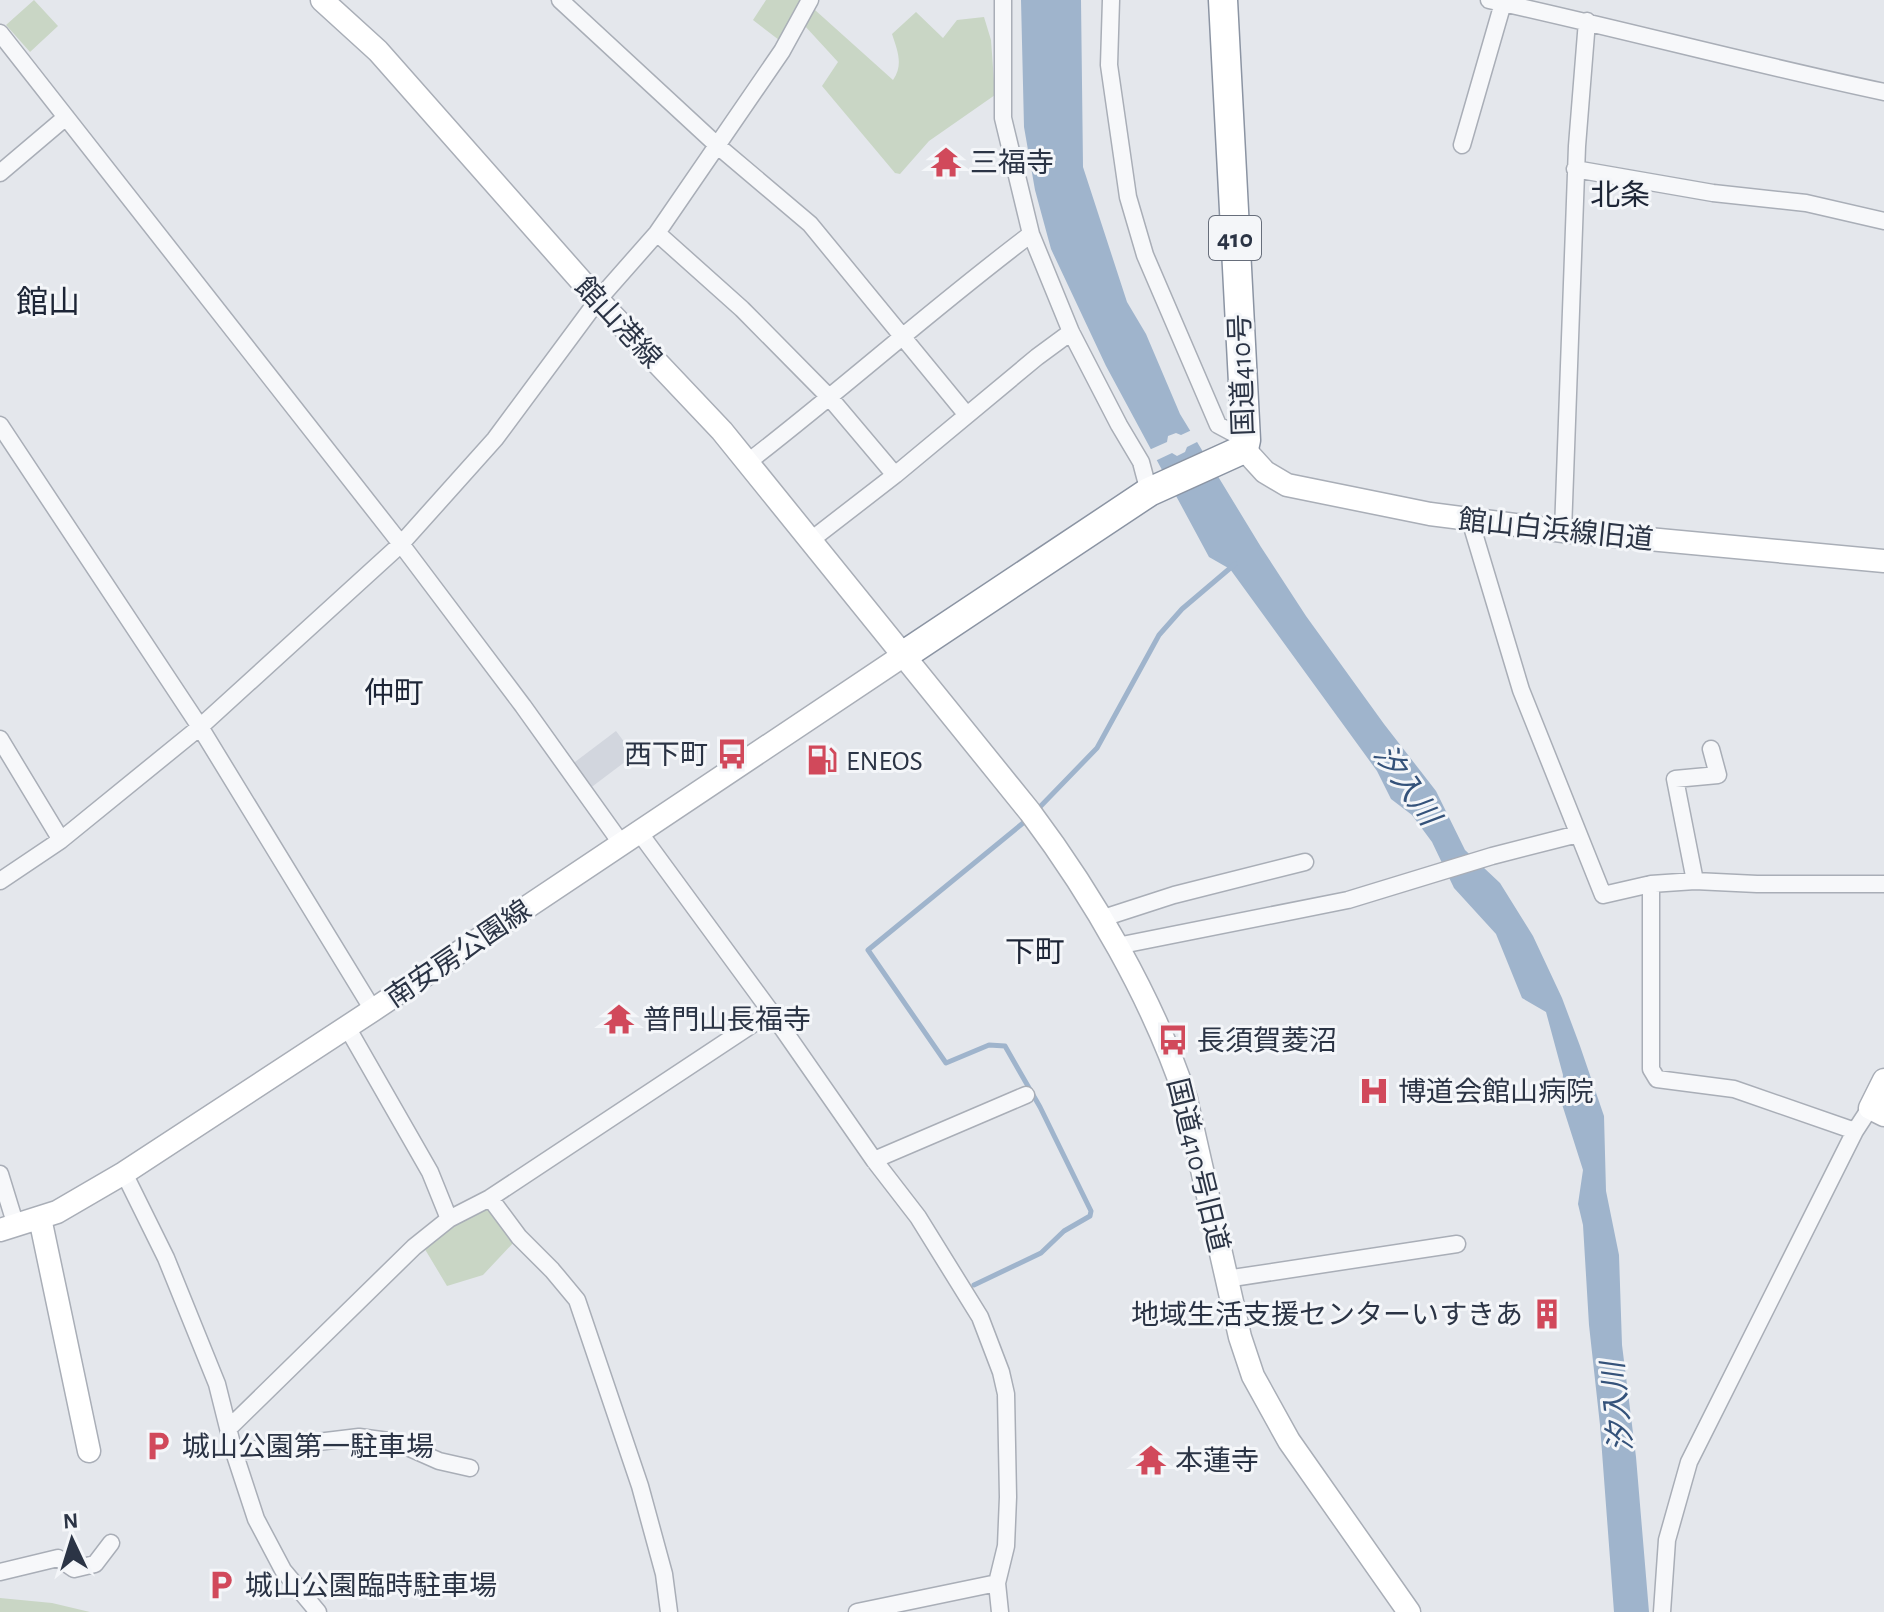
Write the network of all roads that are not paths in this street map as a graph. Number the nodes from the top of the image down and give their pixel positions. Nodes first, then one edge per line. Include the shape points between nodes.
1 (322, 0) edge
2 (560, 0) edge
3 (810, 0) edge
4 (1003, 0) edge
5 (1111, 0) edge
6 (1223, 0) edge
7 (1496, 1) edge
8 (1560, 7) edge
9 (1587, 21) junction
10 (0, 33) edge
11 (1884, 92) edge
12 (66, 117) junction
13 (1462, 145) dead end
14 (719, 147) junction
15 (1575, 169) junction
16 (0, 173) edge
17 (1884, 221) edge
18 (657, 233) junction
19 (1031, 234) junction
20 (598, 300) junction
21 (1071, 332) junction
22 (903, 334) junction
23 (830, 398) junction
24 (966, 414) junction
25 (0, 425) edge
26 (1236, 450) junction
27 (748, 462) junction
28 (895, 475) junction
29 (1158, 488) junction
30 (1470, 520) junction
31 (1563, 531) junction
32 (811, 540) junction
33 (401, 544) junction
34 (1884, 561) edge
35 (904, 655) junction
36 (200, 727) junction
37 (0, 739) edge
38 (1711, 749) dead end
39 (1578, 834) junction
40 (630, 838) junction
41 (61, 840) junction
42 (1305, 862) dead end
43 (0, 881) edge
44 (1695, 881) junction
45 (1651, 884) junction
46 (1884, 884) edge
47 (1100, 919) junction
48 (1117, 946) junction
49 (373, 1010) junction
50 (771, 1012) junction
51 (347, 1027) junction
52 (1884, 1080) edge
53 (1026, 1095) dead end
54 (1877, 1112) edge
55 (1855, 1131) junction
56 (874, 1160) junction
57 (124, 1173) junction
58 (0, 1174) edge
59 (490, 1198) junction
60 (40, 1218) junction
61 (449, 1219) junction
62 (8, 1228) edge
63 (1457, 1244) dead end
64 (1226, 1279) junction
65 (229, 1428) junction
66 (89, 1451) dead end
67 (234, 1452) junction
68 (470, 1468) dead end
69 (111, 1543) dead end
70 (0, 1572) edge
71 (997, 1583) junction
72 (318, 1612) edge
73 (669, 1612) edge
74 (857, 1612) edge
75 (1000, 1612) edge
76 (1409, 1612) edge
77 (1662, 1612) edge

1 - 20 street, 館山港線 via 378,51
2 - 14 street
3 - 14 street
4 - 19 street via 1003,118
5 - 26 street via 1111,80 1128,197 1145,255 1218,425
6 - 26 highway, 国道410号 / 410
7 - 8 street
7 - 13 street
8 - 9 street
9 - 11 street
9 - 15 street
10 - 12 street
12 - 16 street
12 - 33 street
14 - 18 street
14 - 22 street via 810,224
15 - 17 street via 1806,203
15 - 31 street
18 - 20 street
18 - 23 street
19 - 21 street
19 - 22 street
20 - 27 street, 館山港線
20 - 33 street via 495,439
21 - 24 street
21 - 29 street
22 - 23 street
22 - 24 street
23 - 27 street
23 - 28 street
24 - 28 street
25 - 36 street
26 - 29 highway, 国道410号
26 - 30 street, 館山白浜線旧道 via 1287,485
27 - 32 street, 館山港線
28 - 32 street
29 - 35 highway, 国道410号
30 - 31 street, 館山白浜線旧道
30 - 39 street via 1509,655
31 - 34 street, 館山白浜線旧道
32 - 35 street, 館山港線
33 - 36 street
33 - 40 street
35 - 40 street, 南安房公園線
35 - 47 street, 国道410号旧道 via 1032,815
36 - 41 street
36 - 49 street
37 - 41 street
38 - 44 street via 1718,775 1675,779
39 - 45 street via 1603,895
39 - 48 street via 1348,900
40 - 49 street, 南安房公園線
40 - 50 street
41 - 43 street
42 - 47 street
44 - 45 street
44 - 46 street
45 - 55 street via 1651,1069 1657,1079 1734,1089
47 - 48 street, 国道410号旧道
48 - 64 street, 国道410号旧道 via 1181,1084
49 - 51 street, 南安房公園線
50 - 56 street
50 - 59 street
51 - 57 street, 南安房公園線
51 - 61 street via 430,1172
52 - 54 street
53 - 56 street
54 - 55 street
55 - 77 street via 1689,1462 1667,1540
56 - 71 street via 918,1217 980,1317 1001,1372 1008,1497 1006,1546
57 - 60 street, 南安房公園線
57 - 65 street via 166,1258 217,1384
58 - 62 street
59 - 61 street
59 - 73 street via 577,1300 640,1486
60 - 62 street, 南安房公園線
60 - 66 street
61 - 65 street
63 - 64 street
64 - 76 street, 国道410号旧道 via 1240,1337 1266,1402
65 - 67 street
67 - 68 street via 359,1437 396,1442
67 - 72 street via 256,1519 283,1570
69 - 70 street via 95,1564 74,1569 58,1558
71 - 74 street
71 - 75 street

